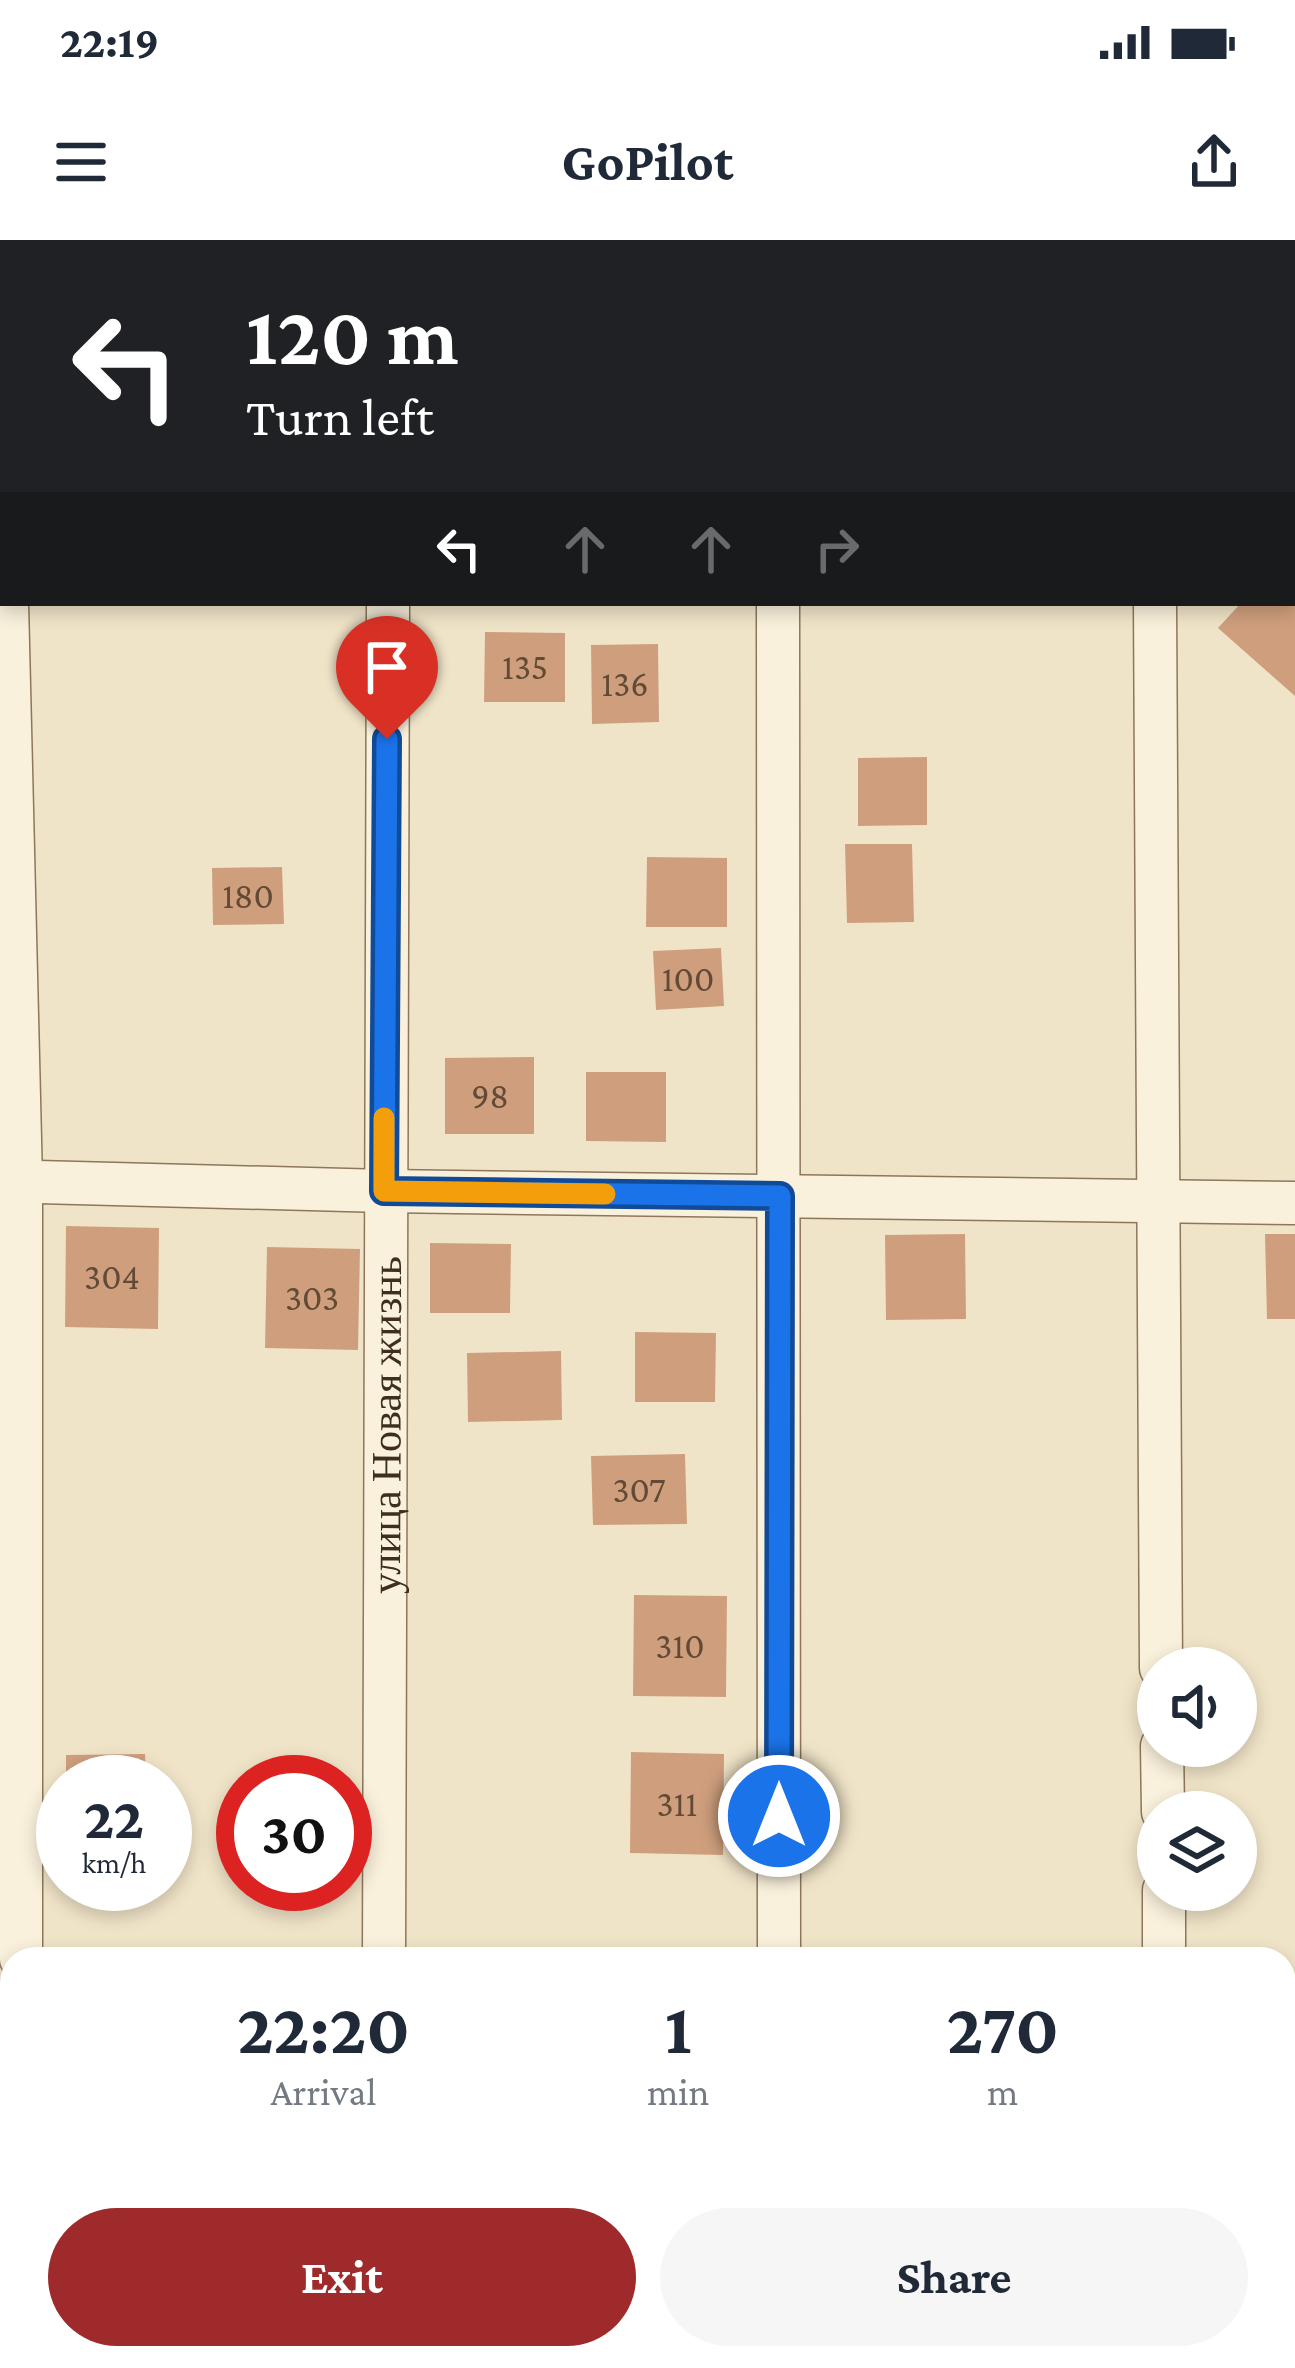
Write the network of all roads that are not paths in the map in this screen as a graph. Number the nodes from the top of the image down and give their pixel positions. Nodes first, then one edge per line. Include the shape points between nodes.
1 (7, 606) edge
2 (388, 606) edge
3 (778, 606) edge
4 (1155, 606) edge
5 (10, 1181) edge
6 (384, 1191) junction
7 (780, 1196) junction
8 (1157, 1202) junction
9 (1295, 1203) edge
10 (1161, 1647) edge
11 (1164, 1911) edge
12 (21, 1947) edge
13 (384, 1947) edge
14 (779, 1947) edge
15 (1164, 1947) edge

1 - 5 street
2 - 6 street, улица Новая жизнь
3 - 7 street
4 - 8 street
5 - 6 street
5 - 12 street
6 - 7 street
6 - 13 street, улица Новая жизнь
7 - 8 street
7 - 14 street
8 - 9 street
8 - 10 street
11 - 15 street

